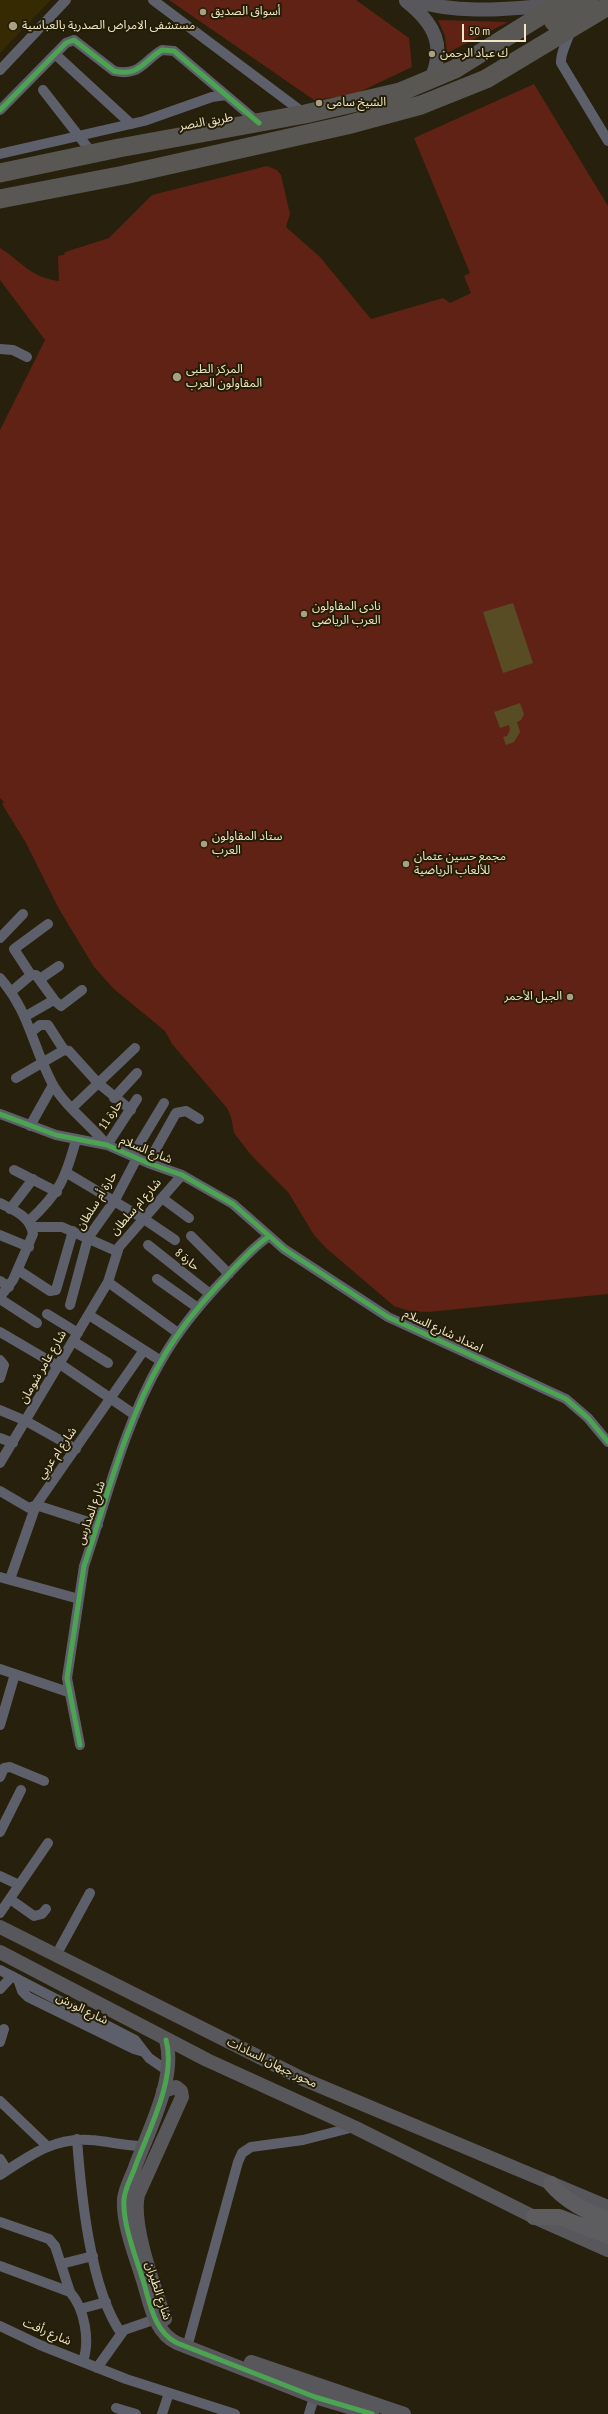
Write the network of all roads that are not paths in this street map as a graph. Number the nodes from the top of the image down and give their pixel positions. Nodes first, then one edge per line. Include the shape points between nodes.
1 (66, 0) edge
2 (153, 0) edge
3 (404, 0) edge
4 (413, 0) edge
5 (589, 0) edge
6 (561, 3) edge
7 (608, 6) edge
8 (571, 28) junction
9 (499, 41) junction
10 (55, 54) junction
11 (0, 70) edge
12 (430, 81) junction
13 (43, 90) dead end
14 (226, 95) junction
15 (0, 110) edge
16 (305, 114) junction
17 (259, 123) junction
18 (131, 124) junction
19 (78, 136) junction
20 (608, 142) edge
21 (119, 148) junction
22 (92, 153) junction
23 (0, 154) edge
24 (66, 159) junction
25 (0, 173) edge
26 (124, 175) junction
27 (75, 184) junction
28 (0, 199) edge
29 (0, 349) edge
30 (27, 357) dead end
31 (23, 914) dead end
32 (48, 924) dead end
33 (0, 938) edge
34 (58, 966) dead end
35 (36, 977) junction
36 (0, 978) edge
37 (82, 990) dead end
38 (12, 991) junction
39 (55, 1001) junction
40 (26, 1016) junction
41 (31, 1032) junction
42 (135, 1048) dead end
43 (64, 1050) junction
44 (42, 1062) junction
45 (137, 1073) dead end
46 (16, 1078) dead end
47 (98, 1083) junction
48 (53, 1085) junction
49 (114, 1098) junction
50 (137, 1099) dead end
51 (164, 1103) dead end
52 (72, 1108) junction
53 (131, 1110) junction
54 (0, 1114) edge
55 (199, 1119) dead end
56 (30, 1126) junction
57 (76, 1140) junction
58 (107, 1145) junction
59 (134, 1157) junction
60 (148, 1163) junction
61 (14, 1170) dead end
62 (67, 1173) junction
63 (182, 1175) junction
64 (33, 1179) junction
65 (57, 1192) junction
66 (162, 1198) junction
67 (114, 1200) junction
68 (0, 1203) edge
69 (10, 1208) junction
70 (144, 1218) junction
71 (188, 1218) dead end
72 (31, 1224) junction
73 (73, 1231) junction
74 (0, 1235) edge
75 (191, 1236) dead end
76 (268, 1237) junction
77 (88, 1238) junction
78 (174, 1240) dead end
79 (148, 1245) dead end
80 (28, 1247) junction
81 (116, 1251) junction
82 (18, 1270) junction
83 (229, 1274) junction
84 (157, 1279) dead end
85 (108, 1282) junction
86 (4, 1284) edge
87 (210, 1294) junction
88 (0, 1298) edge
89 (70, 1305) dead end
90 (198, 1308) junction
91 (47, 1314) dead end
92 (89, 1315) junction
93 (37, 1323) dead end
94 (0, 1332) edge
95 (178, 1333) junction
96 (76, 1337) junction
97 (144, 1350) junction
98 (0, 1360) edge
99 (161, 1361) junction
100 (108, 1363) dead end
101 (59, 1365) junction
102 (0, 1378) edge
103 (110, 1398) junction
104 (0, 1410) edge
105 (135, 1415) junction
106 (26, 1421) junction
107 (0, 1438) edge
108 (608, 1442) edge
109 (13, 1443) junction
110 (76, 1449) junction
111 (0, 1463) edge
112 (1, 1494) edge
113 (36, 1505) junction
114 (98, 1525) junction
115 (5, 1578) edge
116 (79, 1599) junction
117 (0, 1669) edge
118 (15, 1674) junction
119 (68, 1692) junction
120 (0, 1725) edge
121 (80, 1745) dead end
122 (0, 1777) edge
123 (44, 1781) dead end
124 (21, 1790) dead end
125 (0, 1832) edge
126 (48, 1843) dead end
127 (0, 1876) edge
128 (20, 1885) junction
129 (90, 1893) dead end
130 (10, 1899) junction
131 (46, 1909) dead end
132 (0, 1913) edge
133 (0, 1916) edge
134 (0, 1927) edge
135 (60, 1948) junction
136 (0, 1952) edge
137 (0, 1970) edge
138 (15, 1978) junction
139 (0, 1989) edge
140 (141, 1998) junction
141 (4, 2029) dead end
142 (166, 2040) junction
143 (0, 2042) edge
144 (168, 2071) junction
145 (163, 2091) junction
146 (0, 2101) edge
147 (354, 2128) junction
148 (77, 2140) junction
149 (47, 2146) junction
150 (142, 2146) junction
151 (0, 2158) edge
152 (4, 2173) edge
153 (551, 2184) junction
154 (608, 2207) edge
155 (534, 2217) junction
156 (608, 2220) edge
157 (1, 2225) edge
158 (608, 2236) edge
159 (608, 2250) edge
160 (93, 2256) junction
161 (61, 2264) junction
162 (0, 2266) edge
163 (70, 2292) junction
164 (106, 2302) junction
165 (80, 2309) junction
166 (156, 2319) junction
167 (0, 2326) edge
168 (121, 2333) junction
169 (190, 2340) junction
170 (83, 2362) junction
171 (98, 2368) junction
172 (316, 2391) junction
173 (169, 2393) junction
174 (116, 2408) dead end
175 (136, 2414) edge
176 (162, 2414) edge
177 (235, 2414) edge
178 (309, 2414) edge
179 (372, 2414) edge
180 (404, 2414) edge

1 - 11 street
2 - 16 street
3 - 12 street via 422,14 434,33 438,57
4 - 6 street via 468,11
5 - 9 highway via 541,30 521,39
6 - 9 highway, طريق النصر
7 - 8 highway
8 - 20 street via 561,63
8 - 26 highway via 486,80 422,105 346,125
9 - 12 highway, طريق النصر
10 - 14 street via 66,43 74,40 114,71 126,73 138,70 156,53 168,50 174,52
10 - 15 street
10 - 18 street
12 - 16 highway, طريق النصر via 380,98
13 - 19 street
14 - 17 street
14 - 18 street via 212,97 170,114
16 - 17 highway, طريق النصر
17 - 21 highway, طريق النصر
18 - 19 street
19 - 22 street
19 - 23 street
21 - 22 highway, طريق النصر
21 - 26 highway via 115,152 113,163
22 - 24 highway, طريق النصر
24 - 25 highway, طريق النصر
24 - 27 highway via 77,169
26 - 27 highway
27 - 28 highway
29 - 30 street via 13,350
31 - 33 street
32 - 35 street via 15,946 16,952
34 - 35 street
35 - 38 street
35 - 39 street
36 - 38 street
37 - 39 street via 61,1006
38 - 40 street
39 - 40 street
40 - 41 street
41 - 43 street via 40,1025 48,1025
41 - 44 street
42 - 47 street
43 - 44 street
43 - 47 street via 73,1053
44 - 46 street
44 - 48 street
45 - 49 street
47 - 49 street
47 - 52 street
48 - 52 street
48 - 56 street
49 - 53 street
50 - 53 street, حارة 11
51 - 59 street, حارة أم سلطان
52 - 58 street
53 - 58 street, حارة 11
54 - 56 street, شارع السلام
55 - 60 street via 186,1111 176,1113
56 - 57 street, شارع السلام
57 - 58 street, شارع السلام
57 - 62 street
58 - 59 street, شارع السلام
59 - 60 street, شارع السلام
59 - 67 street, حارة أم سلطان
60 - 63 street, شارع السلام
61 - 64 street
62 - 65 street
62 - 67 street
63 - 66 street, شارع ام سلطان
63 - 76 street, شارع السلام via 233,1204
64 - 65 street
64 - 69 street
65 - 72 street
66 - 70 street, شارع ام سلطان
66 - 71 street
67 - 70 street
67 - 77 street, حارة أم سلطان
68 - 69 street
69 - 72 street
70 - 78 street
70 - 81 street, شارع ام سلطان
72 - 73 street via 58,1226
72 - 80 street via 33,1234
73 - 77 street
73 - 82 street via 56,1290 50,1291
74 - 80 street
75 - 83 street
76 - 83 street, شارع المدارس
76 - 108 street, امتداد شارع السلام via 310,1268 388,1317 566,1399 588,1418
77 - 81 street
77 - 89 street, حارة أم سلطان
79 - 87 street, حارة 8
80 - 82 street
81 - 85 street, شارع ام سلطان
82 - 86 street
83 - 87 street, شارع المدارس
84 - 90 street
85 - 92 street, شارع عامر شومان
85 - 95 street
86 - 88 street
87 - 90 street, شارع المدارس
88 - 93 street
90 - 95 street, شارع المدارس
91 - 96 street
92 - 96 street, شارع عامر شومان
92 - 97 street
94 - 101 street
95 - 99 street, شارع المدارس
96 - 100 street
96 - 101 street, شارع عامر شومان
97 - 99 street
97 - 103 street, شارع ام عربي
98 - 102 street via 4,1365
99 - 105 street, شارع المدارس
101 - 103 street
101 - 106 street, شارع عامر شومان
103 - 105 street
103 - 110 street, شارع ام عربي
104 - 106 street
105 - 114 street, شارع المدارس
106 - 109 street, شارع عامر شومان
106 - 110 street
107 - 109 street
109 - 111 street, شارع عامر شومان
110 - 113 street, شارع ام عربي
112 - 113 street via 29,1508
113 - 114 street
113 - 115 street, شارع ام عربي
114 - 116 street, شارع المدارس via 84,1566
115 - 116 street
116 - 119 street, شارع المدارس via 67,1678
117 - 118 street
118 - 119 street
118 - 120 street
119 - 121 street, شارع المدارس via 75,1713
122 - 123 street via 4,1768 10,1767
124 - 125 street
126 - 128 street
127 - 128 street
128 - 130 street
129 - 135 street
130 - 131 street via 34,1916 42,1914
130 - 132 street
133 - 135 street
134 - 140 street, محور جيهان السادات
135 - 140 street via 117,1979
136 - 142 street, محور جيهان السادات
137 - 138 street
138 - 139 street
138 - 144 street, شارع الورش via 28,1997 144,2052 154,2063
140 - 153 street, محور جيهان السادات via 303,2079
141 - 143 street
142 - 144 street, شارع الطيران via 169,2055
142 - 147 street, محور جيهان السادات
144 - 145 street, شارع الطيران
145 - 150 street, شارع الطيران
145 - 169 street, شارع الطيران via 176,2087 181,2091 182,2097 138,2195 137,2219 165,2320 172,2330
146 - 149 street
147 - 155 street, محور جيهان السادات
147 - 169 street via 303,2140 256,2146 242,2153
148 - 149 street
148 - 150 street
148 - 160 street via 80,2182
149 - 152 street
150 - 166 street, شارع الطيران via 126,2188 124,2207 125,2218
151 - 152 street
153 - 154 street, محور جيهان السادات
153 - 156 main road, محور جيهان السادات via 575,2205
155 - 158 main road, محور جيهان السادات via 559,2218
155 - 159 street, محور جيهان السادات
157 - 161 street via 49,2239 55,2246
160 - 161 street
160 - 164 street
161 - 163 street
162 - 163 street
163 - 165 street
164 - 165 street
164 - 168 street
165 - 170 street via 87,2342
166 - 168 street via 127,2328
166 - 172 street, شارع الطيران via 161,2330 172,2340
167 - 170 street, شارع رأفت
168 - 171 street
169 - 172 street, شارع الطيران
170 - 171 street, شارع رأفت
171 - 173 street, شارع رأفت
172 - 178 street
172 - 179 street, شارع الطيران
172 - 180 street, شارع الطيران
173 - 176 street
173 - 177 street, شارع رأفت
174 - 175 street

